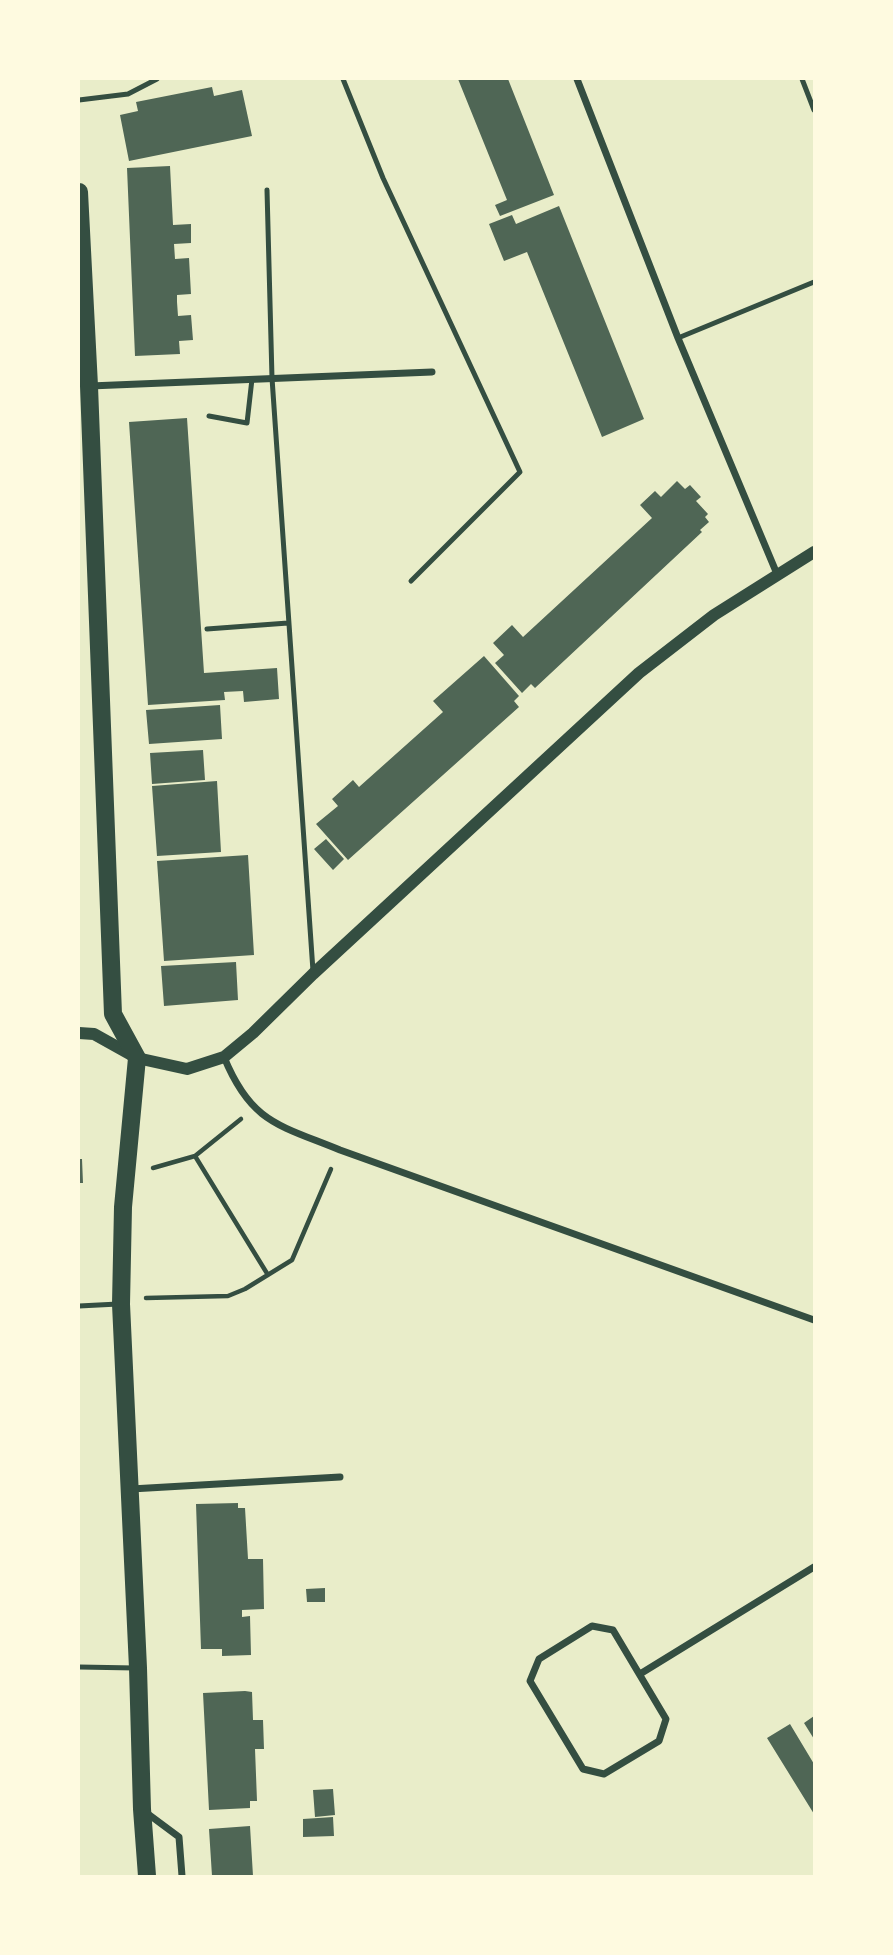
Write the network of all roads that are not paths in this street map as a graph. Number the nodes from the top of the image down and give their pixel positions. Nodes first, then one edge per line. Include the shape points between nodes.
1 (157, 79) edge
2 (343, 79) edge
3 (577, 79) edge
4 (802, 79) edge
5 (79, 100) edge
6 (814, 110) edge
7 (267, 190) dead end
8 (79, 192) edge
9 (814, 282) edge
10 (678, 338) junction
11 (432, 372) dead end
12 (272, 378) junction
13 (252, 379) junction
14 (89, 386) junction
15 (209, 416) dead end
16 (814, 552) edge
17 (777, 574) junction
18 (411, 581) dead end
19 (288, 623) junction
20 (207, 629) dead end
21 (313, 974) junction
22 (79, 1033) edge
23 (224, 1057) junction
24 (137, 1058) junction
25 (121, 1301) junction
26 (79, 1306) edge
27 (814, 1320) edge
28 (340, 1477) dead end
29 (130, 1489) junction
30 (814, 1567) edge
31 (79, 1667) edge
32 (138, 1668) junction
33 (640, 1674) junction
34 (142, 1809) junction
35 (146, 1876) edge
36 (182, 1876) edge

1 - 5 lane via 128,94
2 - 18 lane via 383,178 520,472
3 - 10 street
4 - 6 lane
7 - 12 lane
8 - 14 main road
9 - 10 lane
10 - 17 street
11 - 12 street
12 - 13 street
12 - 19 lane
13 - 14 street
13 - 15 lane via 247,423
14 - 24 main road via 113,1014
16 - 17 street
17 - 21 street via 639,673
19 - 20 lane
19 - 21 lane
21 - 23 street
22 - 24 street via 94,1034
23 - 24 street via 187,1069
23 - 27 street via 234,1081 254,1108 272,1122
24 - 25 main road via 123,1207
25 - 26 lane
25 - 29 main road
28 - 29 street
29 - 32 main road
30 - 33 street
31 - 32 lane
32 - 34 main road
33 - 33 street via 666,1719 659,1741 604,1774 583,1769 530,1681 539,1659 593,1626 613,1630
34 - 35 main road
34 - 36 street via 179,1837

